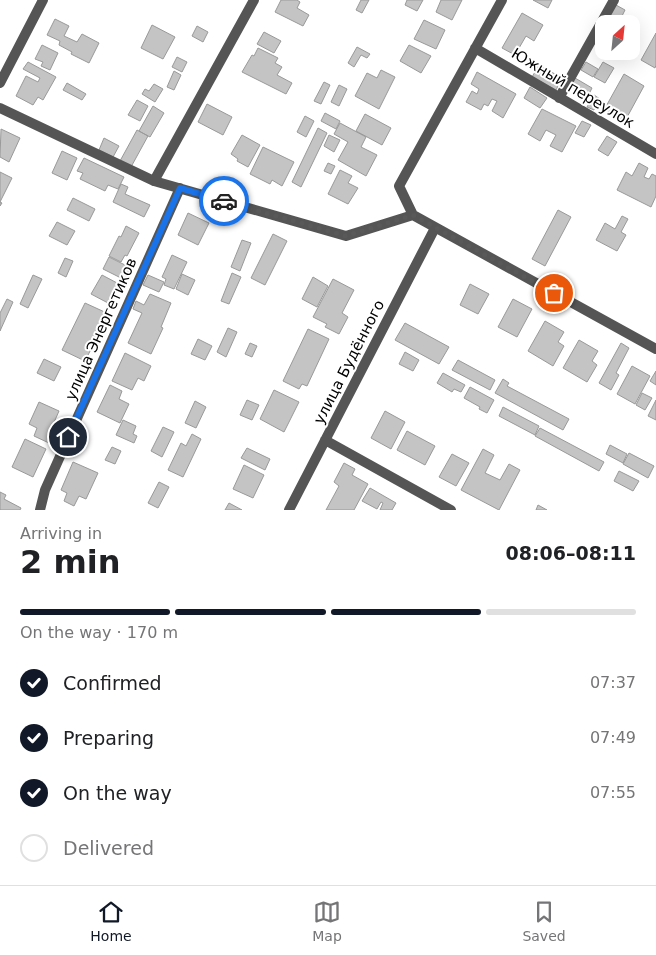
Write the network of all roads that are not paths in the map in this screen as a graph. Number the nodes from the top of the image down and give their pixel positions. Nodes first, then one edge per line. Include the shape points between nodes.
1 (43, 0) edge
2 (254, 0) edge
3 (502, 0) edge
4 (614, 0) edge
5 (475, 48) junction
6 (0, 84) edge
7 (559, 98) junction
8 (0, 108) edge
9 (655, 151) edge
10 (154, 181) junction
11 (180, 188) junction
12 (413, 215) junction
13 (435, 228) junction
14 (656, 349) edge
15 (325, 440) junction
16 (40, 510) edge
17 (289, 510) edge
18 (450, 510) edge

1 - 6 street
2 - 10 street
3 - 5 street
4 - 7 street
5 - 7 street, Южный переулок
5 - 12 street via 399,186
7 - 9 street, Южный переулок
8 - 10 street
10 - 11 street
11 - 12 street via 346,236
11 - 16 street, улица Энергетиков via 45,490
12 - 13 street
13 - 14 street
13 - 15 street, улица Будённого
15 - 17 street, улица Будённого
15 - 18 street

